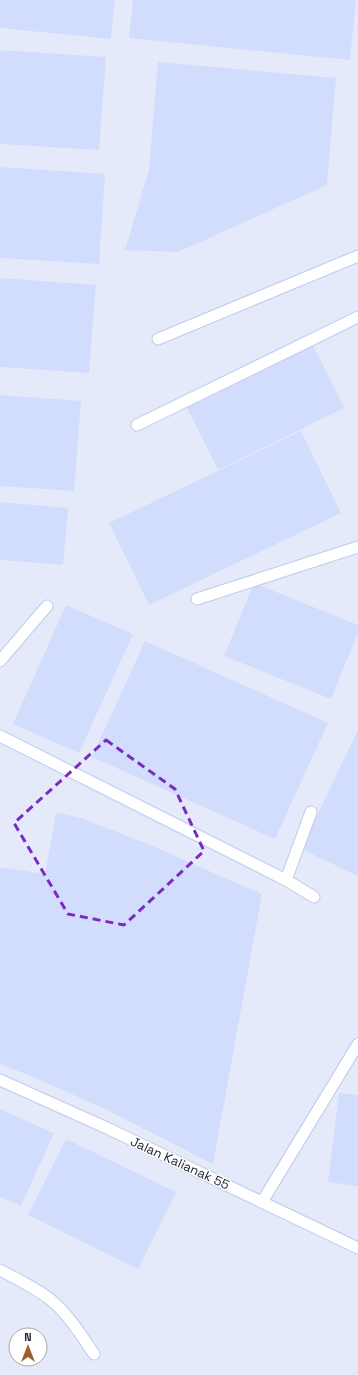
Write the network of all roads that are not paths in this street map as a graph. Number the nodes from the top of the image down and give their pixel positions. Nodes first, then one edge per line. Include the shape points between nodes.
1 (358, 256) edge
2 (358, 317) edge
3 (158, 338) dead end
4 (137, 425) dead end
5 (358, 547) edge
6 (197, 599) dead end
7 (47, 606) dead end
8 (0, 661) edge
9 (0, 736) edge
10 (311, 812) dead end
11 (286, 880) junction
12 (314, 897) dead end
13 (358, 1044) edge
14 (0, 1080) edge
15 (262, 1202) junction
16 (358, 1248) edge
17 (0, 1270) edge
18 (94, 1354) dead end

1 - 3 lane
2 - 4 lane
5 - 6 lane
7 - 8 lane
9 - 11 lane
10 - 11 lane
11 - 12 lane
13 - 15 lane
14 - 15 lane, Jalan Kalianak 55
15 - 16 lane, Jalan Kalianak 55
17 - 18 lane via 52,1301 66,1315

